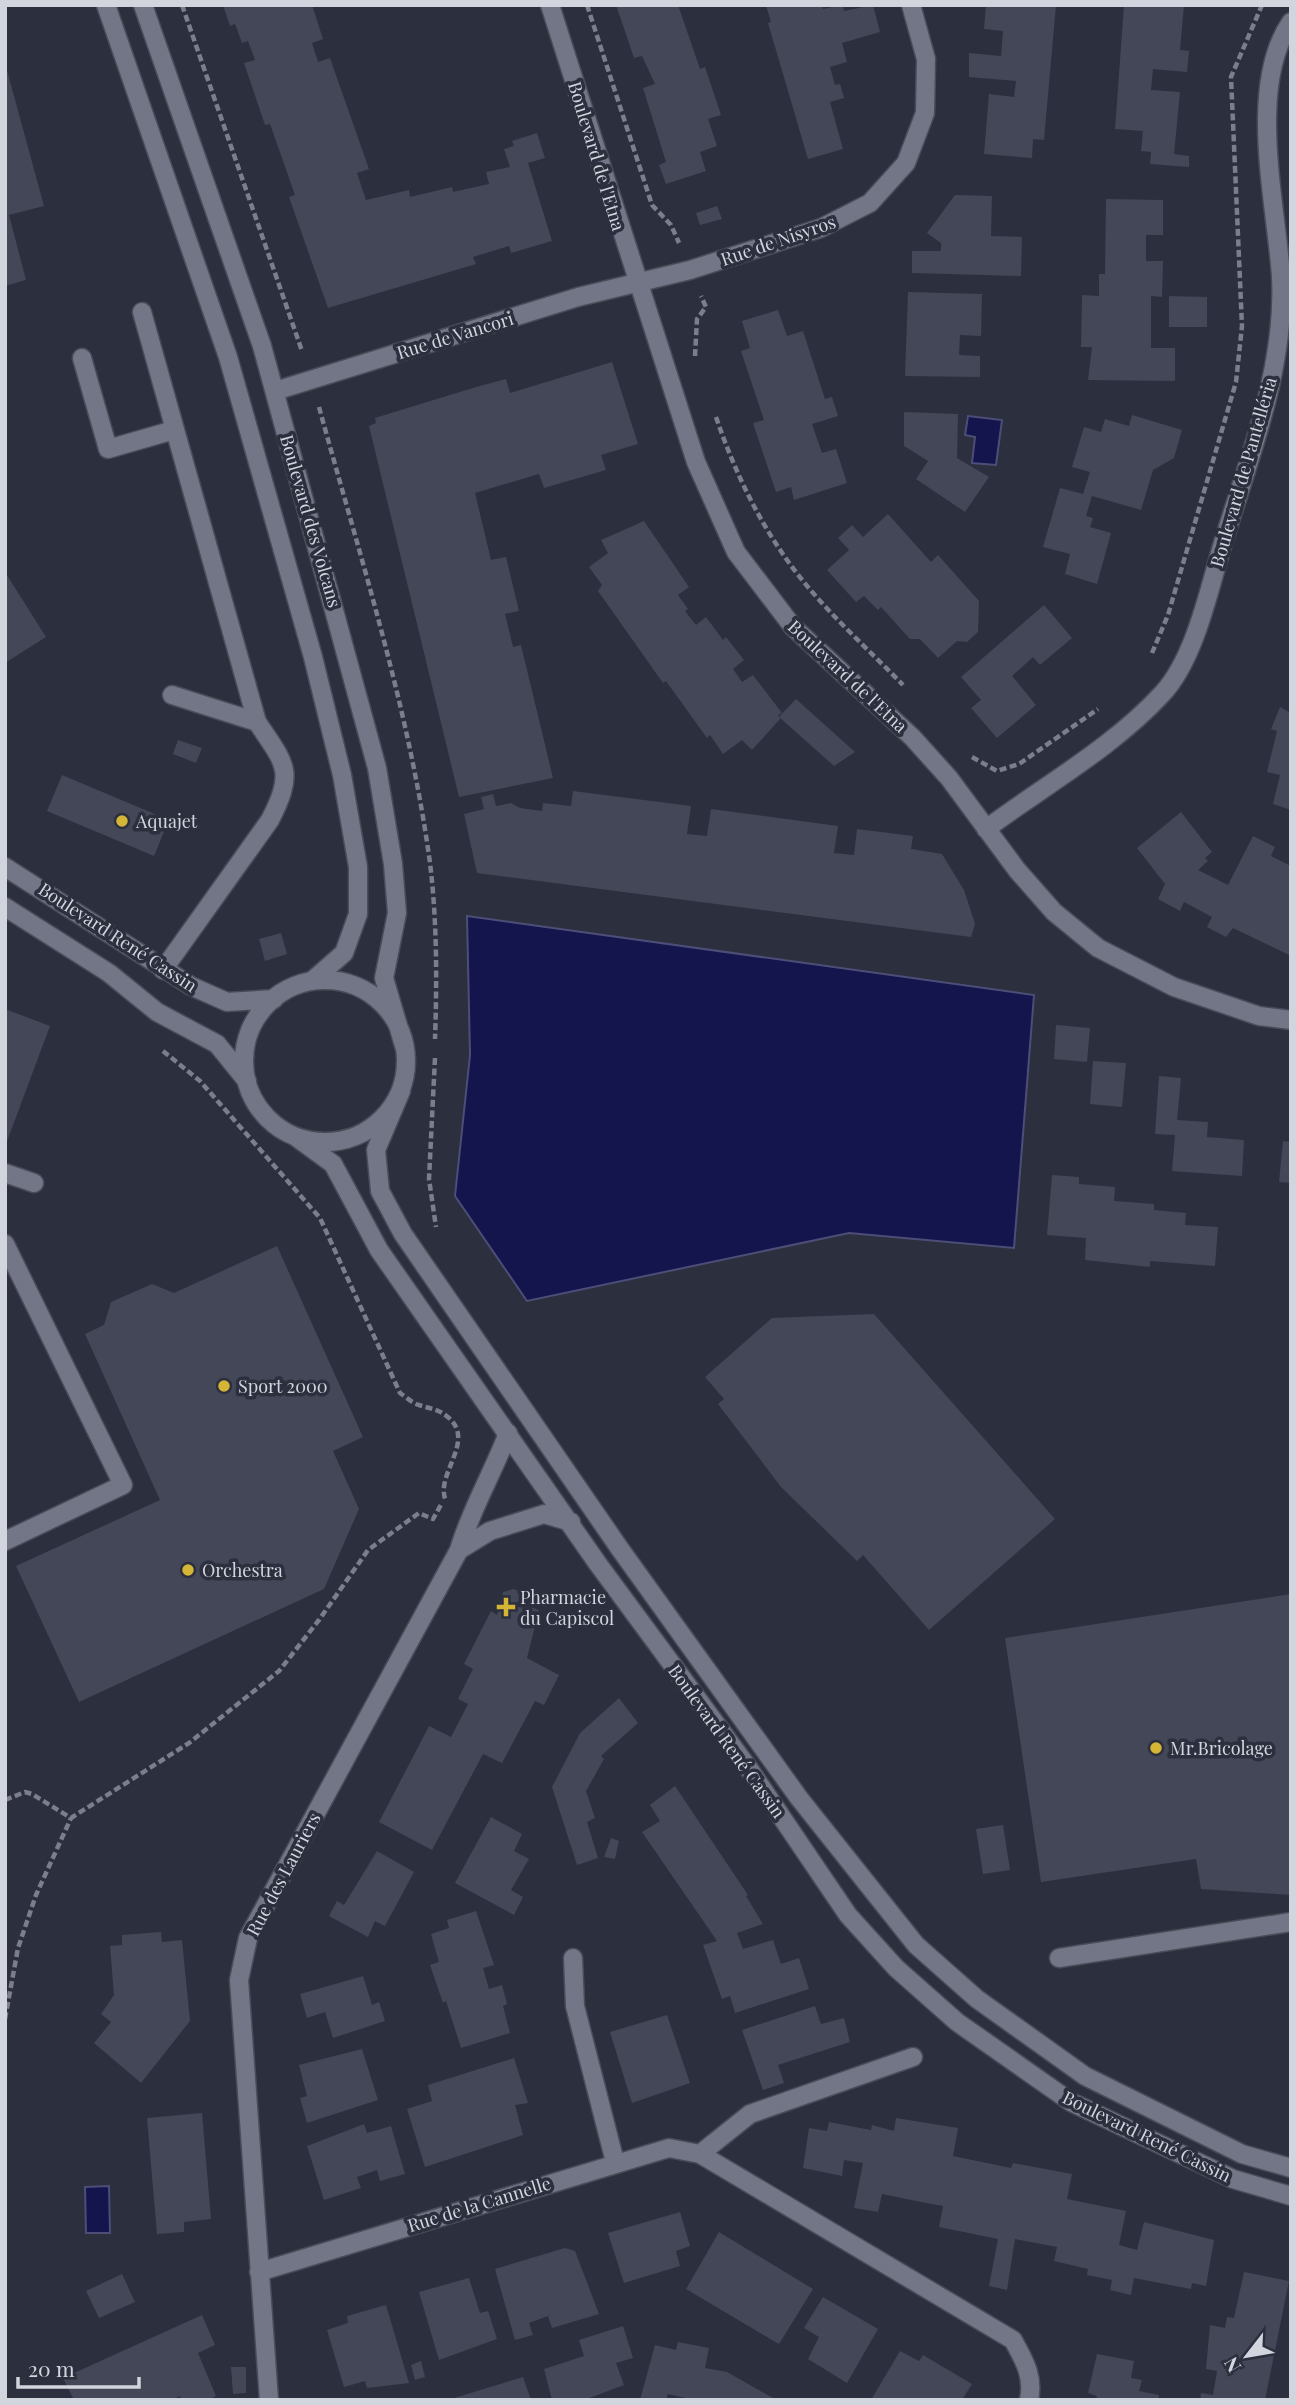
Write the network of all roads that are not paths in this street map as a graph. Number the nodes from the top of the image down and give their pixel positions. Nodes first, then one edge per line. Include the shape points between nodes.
1 (106, 5) edge
2 (143, 5) edge
3 (550, 5) edge
4 (911, 5) edge
5 (1291, 22) edge
6 (637, 284) junction
7 (142, 312) dead end
8 (82, 358) dead end
9 (275, 391) junction
10 (174, 430) junction
11 (172, 695) dead end
12 (257, 722) junction
13 (986, 829) junction
14 (5, 867) edge
15 (5, 906) edge
16 (163, 970) junction
17 (312, 981) junction
18 (274, 999) junction
19 (1291, 1020) edge
20 (405, 1049) junction
21 (247, 1081) junction
22 (401, 1091) junction
23 (296, 1138) junction
24 (5, 1174) edge
25 (34, 1183) dead end
26 (5, 1244) edge
27 (508, 1433) junction
28 (572, 1522) junction
29 (5, 1541) edge
30 (459, 1550) junction
31 (1291, 1922) edge
32 (573, 1958) dead end
33 (1059, 1958) dead end
34 (913, 2057) dead end
35 (701, 2154) junction
36 (615, 2162) junction
37 (1291, 2168) edge
38 (1291, 2196) edge
39 (260, 2272) junction
40 (269, 2400) edge
41 (1029, 2400) edge

1 - 17 street, Boulevard des Volcans via 228,357 342,775 358,867 358,914 344,953
2 - 9 street, Boulevard des Volcans
3 - 6 street, Boulevard de l'Etna
4 - 6 street, Rue de Nisyros via 926,59 925,113 906,163 870,203 821,228
5 - 13 street, Boulevard de Pantelléria via 1270,74 1268,125 1281,279 1279,334 1264,408 1194,641 1164,692 1122,732
6 - 9 street, Rue de Vancori via 578,297
6 - 13 street, Boulevard de l'Etna via 696,462 736,552 793,627 912,737
7 - 10 street
8 - 10 street via 108,449
9 - 20 street, Boulevard des Volcans via 377,768 397,913 384,978
10 - 12 street
11 - 12 street
12 - 16 street via 285,764 284,794
13 - 19 street, Boulevard de l'Etna via 1054,912 1098,948 1174,987 1259,1016
14 - 16 street, Boulevard René Cassin
15 - 21 street, Boulevard René Cassin via 109,973 157,1012 217,1044
16 - 18 street, Boulevard René Cassin via 227,1002
17 - 18 street
17 - 20 street via 338,981 372,996 397,1024
18 - 21 street via 248,1036 244,1058
20 - 22 street
21 - 23 street via 257,1105
22 - 23 street via 389,1112 358,1135 321,1143
22 - 37 street, Boulevard René Cassin via 376,1150 380,1191 403,1234 628,1560 872,1892 916,1945 977,1999 1086,2076 1242,2154
23 - 27 street, Boulevard René Cassin via 333,1164 379,1250
24 - 25 street
26 - 29 street via 122,1485
27 - 28 street, Boulevard René Cassin
27 - 30 street, Rue des Lauriers via 469,1516
28 - 30 street, Rue des Lauriers via 544,1514 490,1531
28 - 38 street, Boulevard René Cassin via 848,1915 896,1968 957,2022 1071,2102 1233,2179
30 - 39 street, Rue des Lauriers via 248,1938 239,1980
31 - 33 street
32 - 36 street via 575,2006
34 - 35 street via 750,2114
35 - 36 street, Rue de la Cannelle via 668,2148
35 - 41 street, Rue de la Cannelle via 1013,2340 1032,2384
36 - 39 street, Rue de la Cannelle
39 - 40 street, Rue des Lauriers

